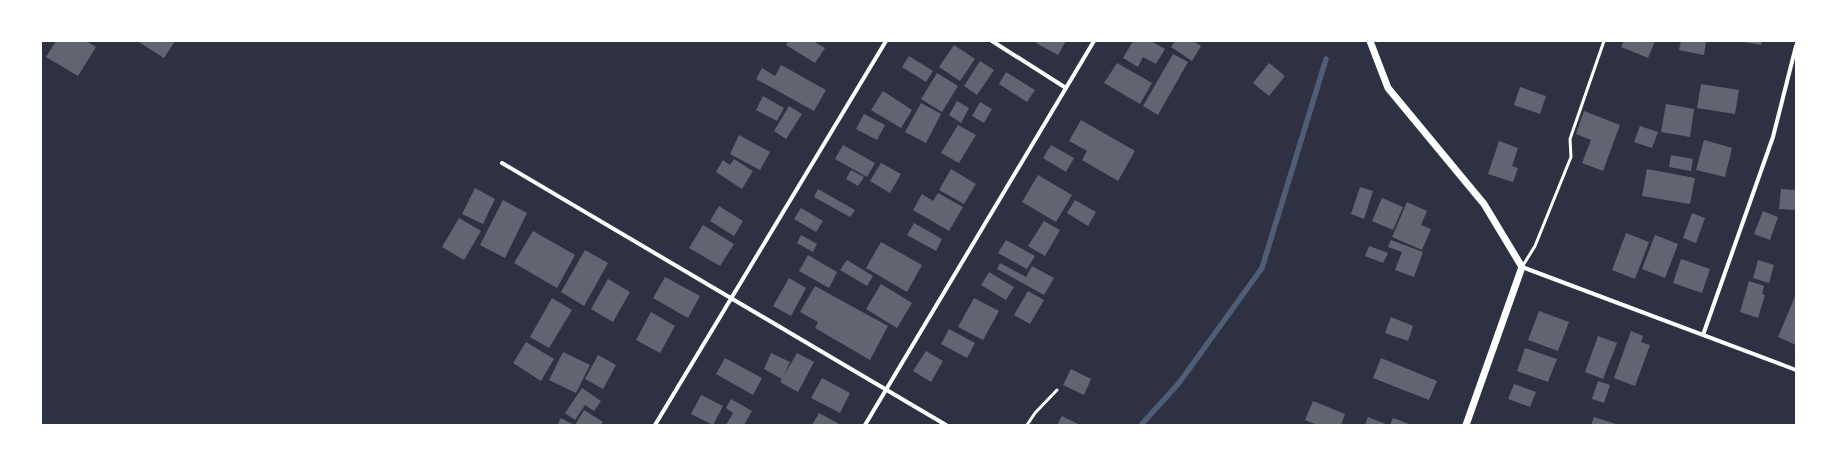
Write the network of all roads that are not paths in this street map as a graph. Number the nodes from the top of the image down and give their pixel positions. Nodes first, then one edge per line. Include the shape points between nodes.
1 (886, 41) edge
2 (992, 41) edge
3 (1094, 41) edge
4 (1370, 41) edge
5 (1604, 41) edge
6 (1796, 46) edge
7 (1066, 88) junction
8 (502, 163) dead end
9 (1522, 267) junction
10 (732, 298) junction
11 (1703, 335) junction
12 (1796, 370) edge
13 (887, 390) junction
14 (1057, 390) dead end
15 (654, 425) edge
16 (865, 425) edge
17 (946, 425) edge
18 (1027, 425) edge
19 (1466, 425) edge

1 - 10 street
2 - 7 street
3 - 7 street
4 - 9 street via 1388,88 1484,204
5 - 9 lane via 1570,139 1571,158 1535,246
6 - 11 street via 1773,137
7 - 13 street
8 - 10 street
9 - 11 street
9 - 19 street
10 - 13 street
10 - 15 street
11 - 12 street
13 - 16 street
13 - 17 street
14 - 18 lane

